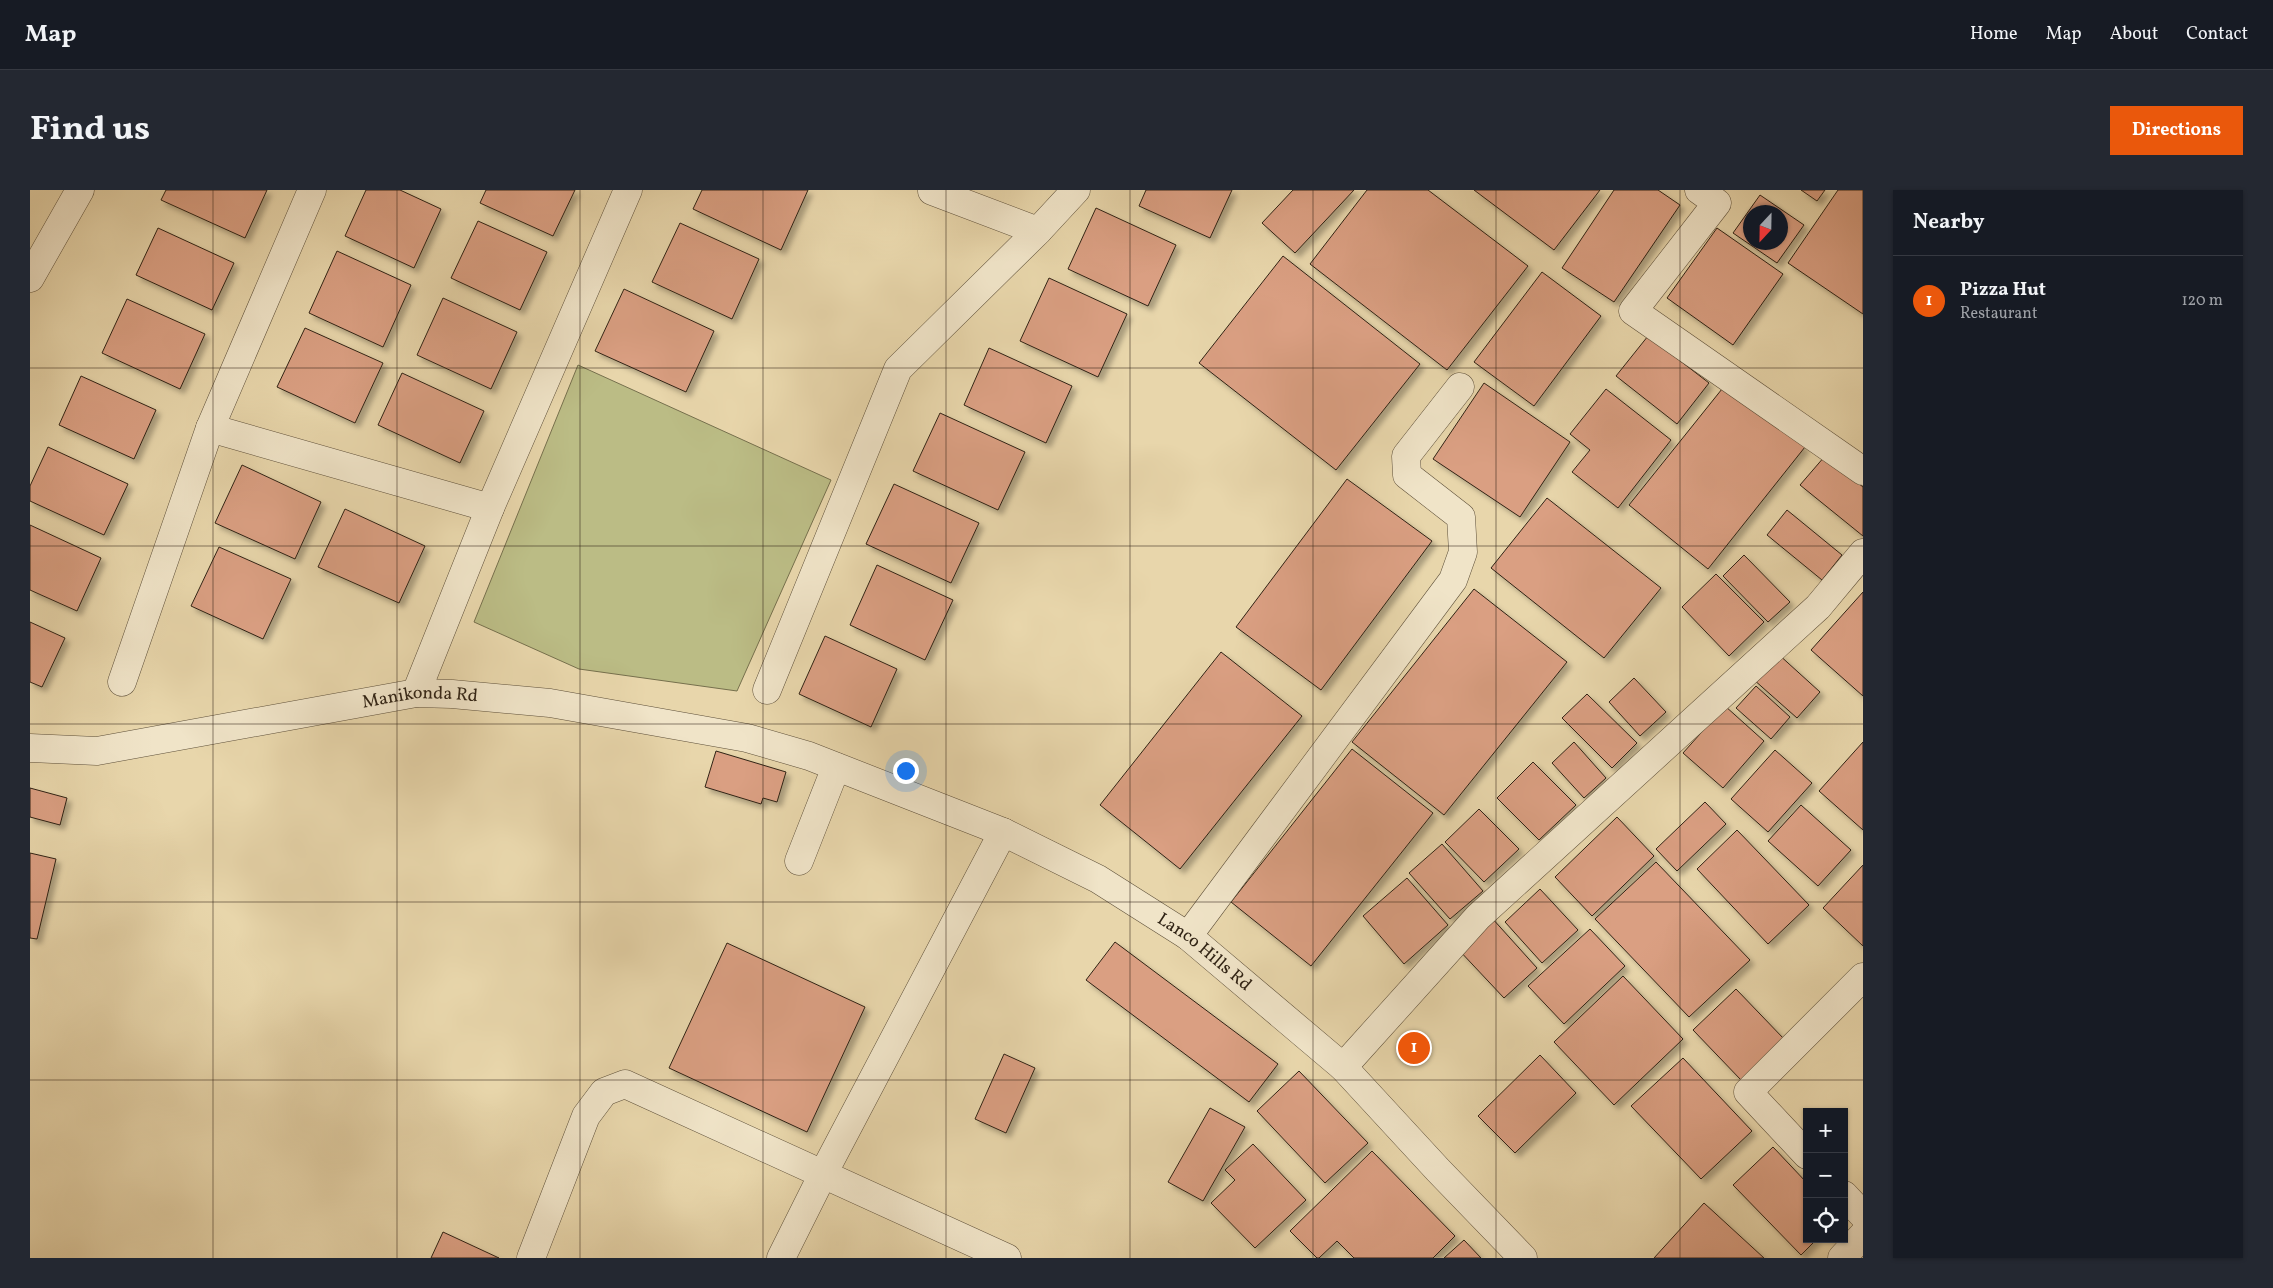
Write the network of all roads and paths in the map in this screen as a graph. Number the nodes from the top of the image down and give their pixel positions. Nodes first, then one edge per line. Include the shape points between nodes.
1 (80, 190) edge
2 (312, 190) edge
3 (628, 190) edge
4 (931, 190) edge
5 (1076, 190) edge
6 (1699, 190) edge
7 (1038, 231) junction
8 (30, 278) edge
9 (1460, 386) dead end
10 (210, 428) junction
11 (1863, 471) edge
12 (490, 508) junction
13 (1863, 553) edge
14 (122, 682) dead end
15 (766, 690) dead end
16 (416, 693) junction
17 (30, 748) edge
18 (809, 756) joint
19 (836, 767) junction
20 (1003, 832) junction
21 (798, 861) dead end
22 (1188, 936) junction
23 (1863, 977) edge
24 (1343, 1067) junction
25 (1805, 1153) edge
26 (823, 1174) junction
27 (1847, 1198) edge
28 (1863, 1215) edge
29 (1863, 1235) edge
30 (531, 1258) edge
31 (781, 1258) edge
32 (1007, 1258) edge
33 (1523, 1258) edge
34 (1842, 1258) edge

1 - 8 street
2 - 10 street
3 - 12 street
4 - 7 street
5 - 7 street
6 - 11 street via 1717,203 1633,311
7 - 15 street via 898,369
9 - 22 street via 1406,456 1407,475 1461,517 1463,552 1453,580
10 - 12 street
10 - 14 street
12 - 16 street
13 - 24 street via 1818,607 1478,917
16 - 17 street, Manikonda Rd via 97,751
16 - 18 street, Manikonda Rd via 559,705 747,738
18 - 19 street, Lanco Hills Rd
19 - 20 street, Lanco Hills Rd
19 - 21 street
20 - 22 street, Lanco Hills Rd via 1098,879
20 - 26 street
22 - 24 street, Lanco Hills Rd
23 - 25 street via 1748,1092
24 - 33 street, Lanco Hills Rd
26 - 30 street via 625,1084 604,1092 586,1116
26 - 31 street
26 - 32 street
27 - 28 street
29 - 34 street

